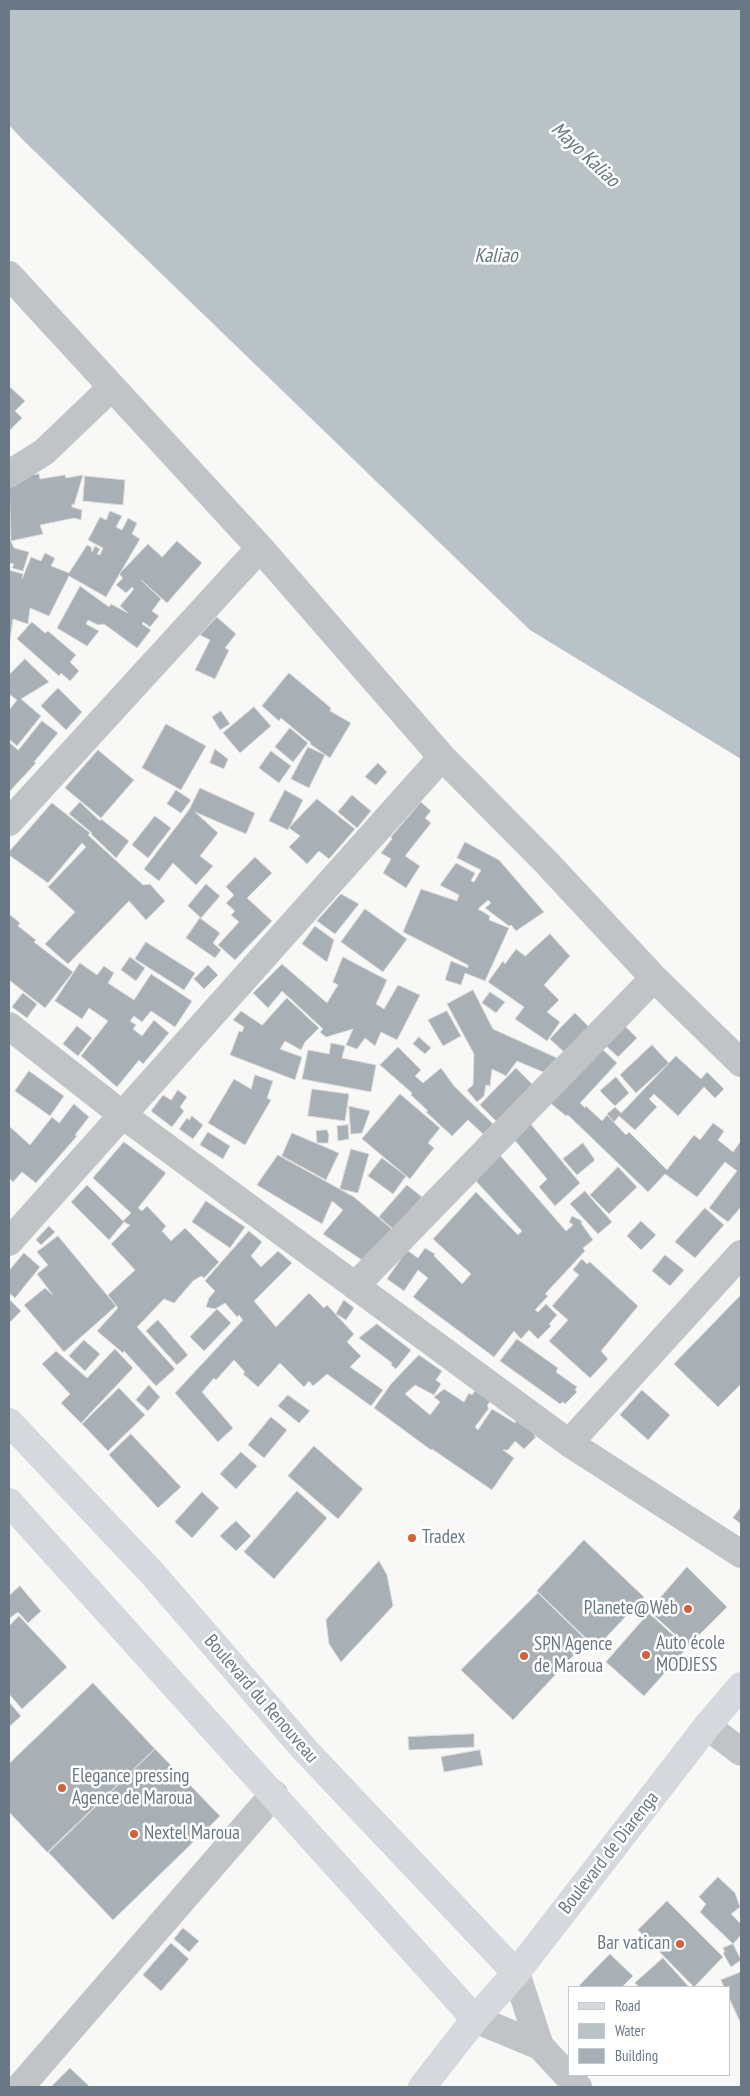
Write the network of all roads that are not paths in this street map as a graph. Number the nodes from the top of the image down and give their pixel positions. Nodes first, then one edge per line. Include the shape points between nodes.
1 (9, 276) edge
2 (112, 387) junction
3 (9, 474) edge
4 (260, 548) junction
5 (442, 757) junction
6 (9, 822) edge
7 (654, 978) junction
8 (9, 1026) edge
9 (741, 1063) edge
10 (124, 1116) junction
11 (9, 1242) edge
12 (741, 1254) edge
13 (356, 1286) junction
14 (9, 1422) edge
15 (569, 1443) junction
16 (9, 1502) edge
17 (741, 1554) edge
18 (741, 1686) edge
19 (707, 1726) junction
20 (741, 1752) edge
21 (274, 1794) junction
22 (516, 1973) junction
23 (475, 2019) junction
24 (540, 2046) junction
25 (20, 2087) edge
26 (422, 2087) edge
27 (578, 2087) edge

1 - 2 street
2 - 3 street via 44,452
2 - 4 street
4 - 5 street
4 - 6 street
5 - 7 street
5 - 10 street
7 - 9 street
7 - 13 street
8 - 10 street
10 - 11 street
10 - 13 street
12 - 15 street
13 - 15 street
14 - 22 main road, Boulevard du Renouveau via 152,1573 305,1750
15 - 17 street
16 - 21 main road
18 - 19 main road, Boulevard de Diarenga
19 - 20 street
19 - 22 main road, Boulevard de Diarenga
21 - 23 main road
21 - 25 street
22 - 23 main road, Boulevard de Diarenga
22 - 24 street
23 - 24 street
23 - 26 main road, Boulevard de Diarenga
24 - 27 street

